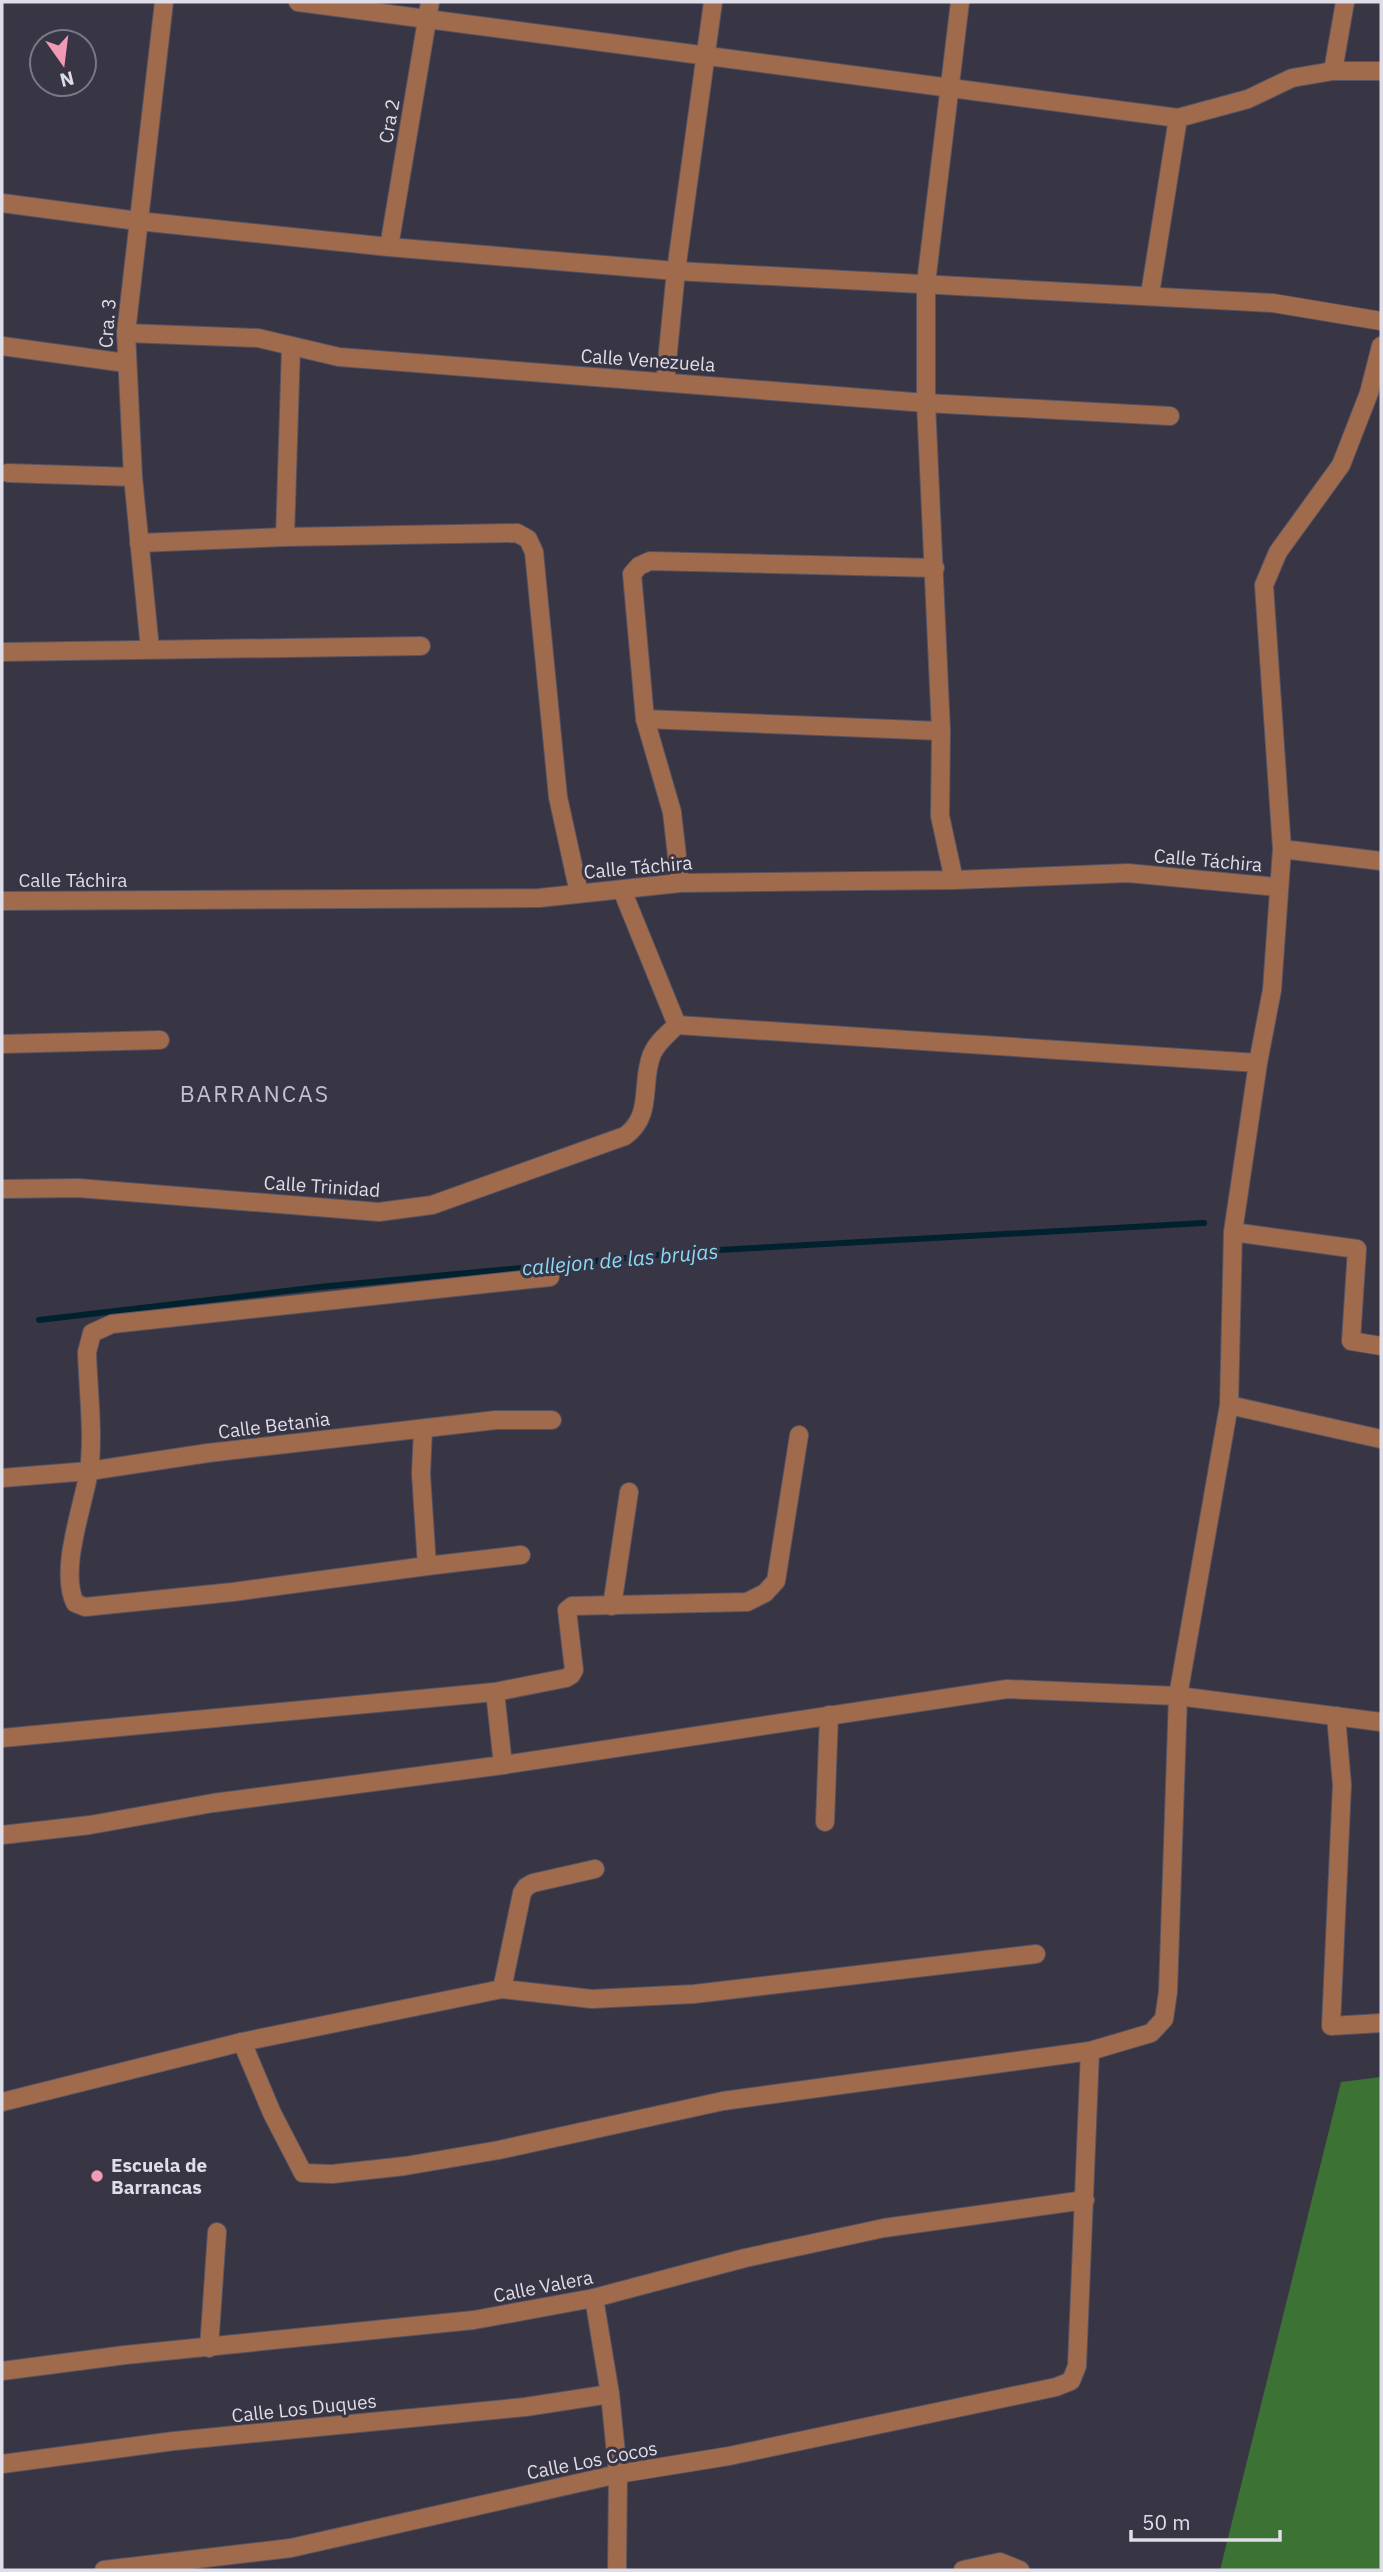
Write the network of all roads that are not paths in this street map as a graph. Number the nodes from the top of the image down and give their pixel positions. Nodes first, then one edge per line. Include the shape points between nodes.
1 (164, 2) edge
2 (298, 2) edge
3 (713, 2) edge
4 (960, 2) edge
5 (1346, 2) edge
6 (429, 10) edge
7 (705, 57) junction
8 (1332, 71) junction
9 (1381, 71) edge
10 (950, 88) junction
11 (1178, 118) junction
12 (2, 203) edge
13 (138, 221) junction
14 (389, 247) junction
15 (676, 271) junction
16 (926, 283) junction
17 (1150, 294) junction
18 (1381, 321) edge
19 (126, 333) junction
20 (2, 346) edge
21 (1381, 346) edge
22 (291, 347) junction
23 (126, 363) junction
24 (665, 382) junction
25 (926, 402) junction
26 (1170, 416) dead end
27 (8, 473) dead end
28 (133, 477) junction
29 (285, 537) junction
30 (139, 543) junction
31 (935, 568) junction
32 (421, 646) dead end
33 (150, 649) junction
34 (2, 652) edge
35 (645, 719) junction
36 (941, 730) junction
37 (1282, 849) junction
38 (1381, 861) edge
39 (954, 880) junction
40 (680, 883) junction
41 (1278, 887) junction
42 (622, 890) junction
43 (579, 893) junction
44 (2, 901) edge
45 (677, 1026) junction
46 (160, 1040) dead end
47 (2, 1044) edge
48 (1258, 1063) junction
49 (2, 1189) edge
50 (1233, 1231) junction
51 (550, 1277) dead end
52 (1381, 1346) edge
53 (1228, 1405) junction
54 (552, 1420) dead end
55 (423, 1429) junction
56 (799, 1435) dead end
57 (1381, 1439) edge
58 (89, 1471) junction
59 (2, 1478) edge
60 (629, 1492) dead end
61 (521, 1555) dead end
62 (427, 1566) junction
63 (612, 1606) junction
64 (495, 1692) junction
65 (1178, 1696) junction
66 (829, 1715) junction
67 (1336, 1716) junction
68 (1381, 1721) edge
69 (2, 1738) edge
70 (503, 1765) junction
71 (825, 1822) dead end
72 (2, 1835) edge
73 (595, 1870) dead end
74 (1035, 1954) dead end
75 (502, 1989) junction
76 (1381, 2023) edge
77 (242, 2042) junction
78 (1090, 2051) junction
79 (2, 2102) edge
80 (1085, 2200) junction
81 (217, 2232) dead end
82 (594, 2298) junction
83 (209, 2348) junction
84 (2, 2371) edge
85 (610, 2393) junction
86 (2, 2464) edge
87 (618, 2474) junction
88 (104, 2570) edge
89 (617, 2570) edge
90 (963, 2570) edge
91 (1020, 2570) edge

1 - 13 street, Cra. 3
2 - 6 street
3 - 7 street
4 - 10 street
5 - 8 street
6 - 7 street
6 - 14 street, Cra 2
7 - 10 street
7 - 15 street
8 - 9 street
8 - 11 street via 1292,78 1248,99
10 - 11 street
10 - 16 street
11 - 17 street
12 - 13 street
13 - 14 street
13 - 19 street, Cra. 3
14 - 15 street
15 - 16 street
15 - 24 street
16 - 17 street
16 - 25 street
17 - 18 street via 1273,303
19 - 22 street, Calle Venezuela via 257,338
19 - 23 street, Cra. 3
20 - 23 street
21 - 37 street via 1369,393 1341,465 1278,552 1264,585
22 - 24 street, Calle Venezuela via 339,357
22 - 29 street
23 - 28 street, Cra. 3
24 - 25 street, Calle Venezuela
25 - 26 street, Calle Venezuela
25 - 31 street
27 - 28 street
28 - 30 street, Cra. 3
29 - 30 street
29 - 43 street via 517,533 528,539 534,552 558,797
30 - 33 street, Cra. 3
31 - 35 street via 650,561 639,566 632,574
31 - 36 street
32 - 33 street
33 - 34 street
35 - 36 street
35 - 40 street via 672,812
36 - 39 street via 940,816
37 - 38 street
37 - 41 street
39 - 40 street, Calle Táchira
39 - 41 street, Calle Táchira via 1128,873
40 - 42 street, Calle Táchira
41 - 48 street via 1272,990
42 - 43 street, Calle Táchira
42 - 45 street
43 - 44 street, Calle Táchira via 539,898
45 - 48 street
45 - 49 street, Calle Trinidad via 652,1055 636,1128 625,1136 432,1205 379,1212 78,1188
46 - 47 street
48 - 50 street
50 - 52 street via 1357,1249 1351,1341
50 - 53 street
51 - 58 street via 112,1324 92,1333 87,1352
53 - 57 street
53 - 65 street
54 - 55 street, Calle Betania via 496,1420
55 - 58 street, Calle Betania
55 - 62 street
56 - 63 street via 776,1581 765,1593 747,1602
58 - 59 street, Calle Betania
58 - 62 street via 76,1524 69,1591 75,1603 85,1607
60 - 63 street
61 - 62 street
63 - 64 street via 569,1607 572,1675
64 - 69 street
64 - 70 street
65 - 66 street via 1007,1689
65 - 67 street
65 - 78 street via 1164,2019 1151,2033
66 - 70 street
66 - 71 street
67 - 68 street
67 - 76 street via 1342,1785 1331,2026
70 - 72 street
73 - 75 street via 526,1887
74 - 75 street via 694,1994 592,1999
75 - 77 street
77 - 78 street via 303,2173 332,2174 499,2150 723,2101
77 - 79 street
78 - 80 street
80 - 82 street, Calle Valera via 884,2228
80 - 87 street, Calle Los Cocos via 1077,2366 1071,2381 729,2456
81 - 83 street
82 - 83 street, Calle Valera via 474,2320
82 - 85 street
83 - 84 street, Calle Valera
85 - 86 street, Calle Los Duques via 525,2407 174,2441
85 - 87 street
87 - 88 street, Calle Los Cocos via 291,2548
87 - 89 street
90 - 91 street via 1000,2562

